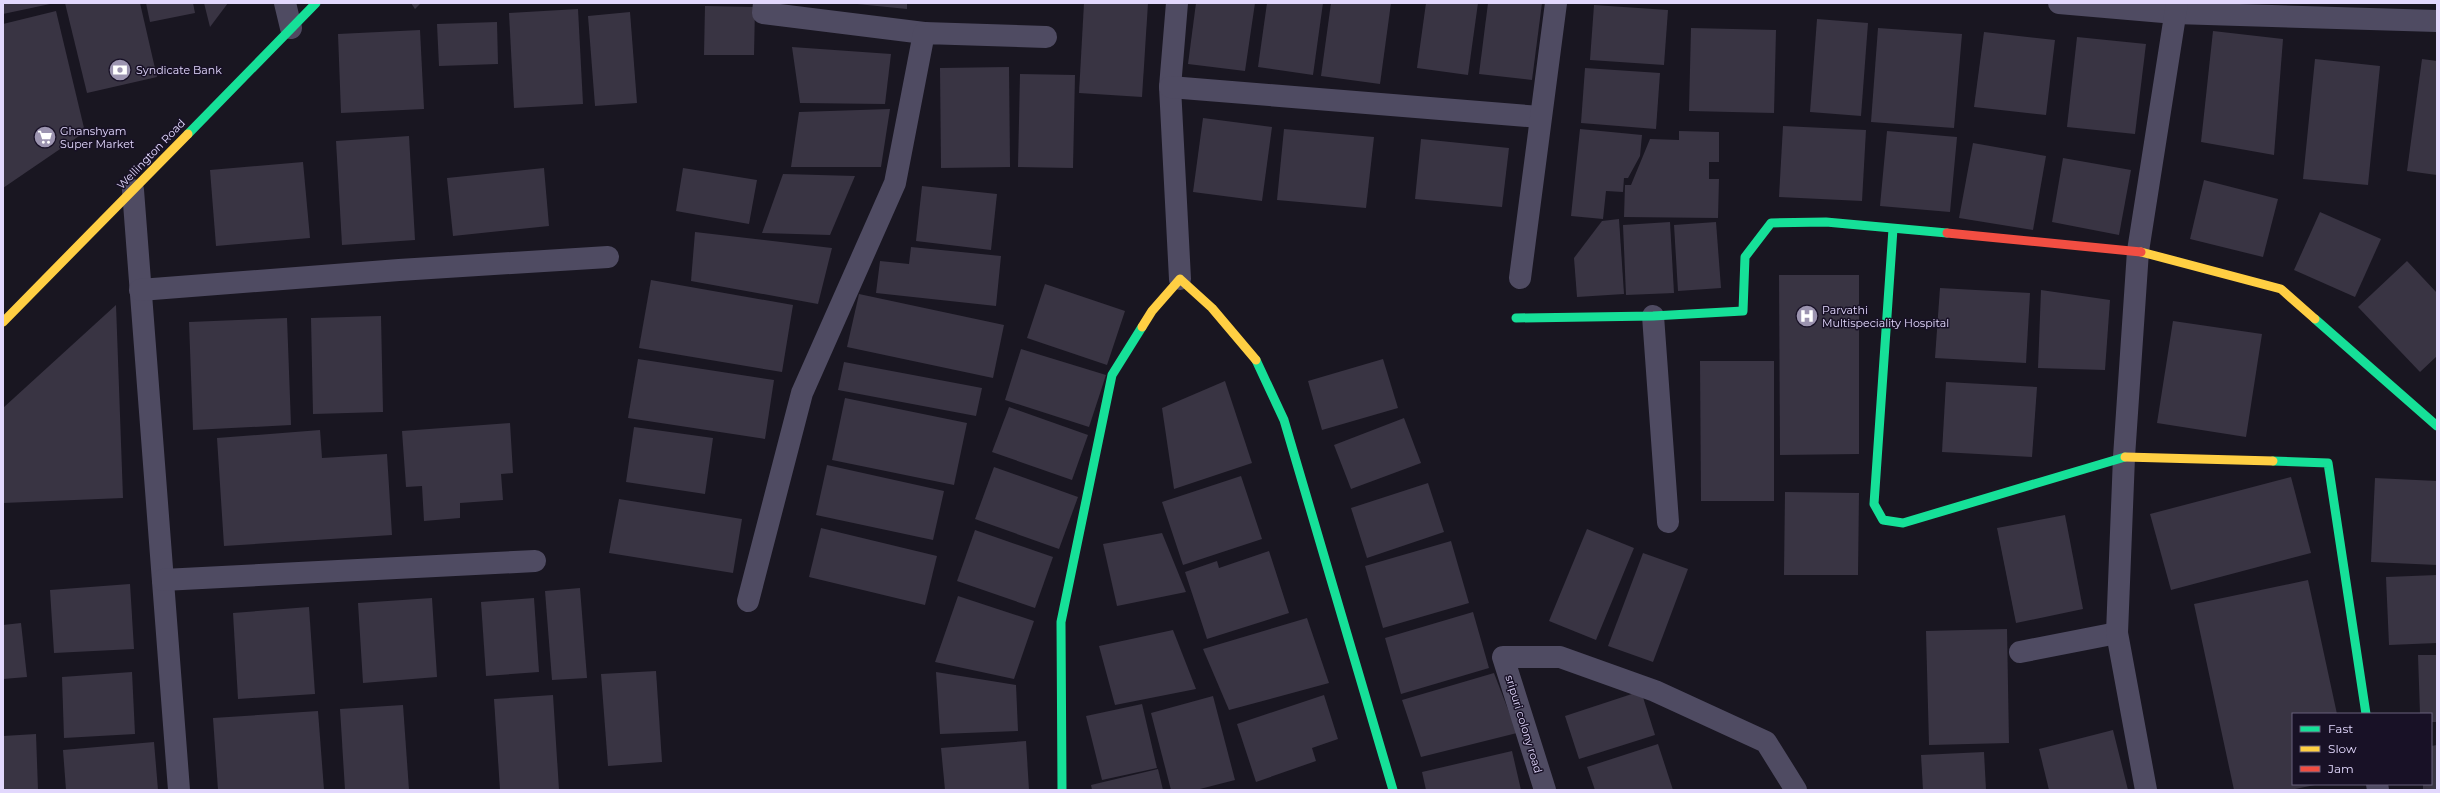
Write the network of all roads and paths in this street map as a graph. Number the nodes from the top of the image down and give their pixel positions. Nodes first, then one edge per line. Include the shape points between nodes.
1 (285, 3) edge
2 (316, 3) edge
3 (764, 3) edge
4 (1177, 3) edge
5 (1556, 3) edge
6 (2059, 3) edge
7 (2176, 8) edge
8 (2437, 21) edge
9 (291, 28) junction
10 (924, 33) junction
11 (1046, 36) dead end
12 (1170, 87) junction
13 (1540, 117) junction
14 (133, 190) junction
15 (1893, 229) junction
16 (2138, 251) junction
17 (608, 257) dead end
18 (1520, 278) dead end
19 (1180, 280) junction
20 (140, 290) junction
21 (1653, 316) junction
22 (1516, 318) dead end
23 (3, 322) edge
24 (2437, 426) edge
25 (2124, 458) junction
26 (1668, 522) dead end
27 (535, 561) dead end
28 (163, 580) junction
29 (748, 601) dead end
30 (2117, 633) junction
31 (2020, 652) dead end
32 (2366, 713) edge
33 (178, 790) edge
34 (1062, 790) edge
35 (1393, 790) edge
36 (1545, 790) edge
37 (1796, 790) edge
38 (2146, 790) edge

1 - 9 street
2 - 9 street, Wellington Road
3 - 10 street via 763,13
4 - 12 street
5 - 13 street
6 - 7 street
7 - 8 street
7 - 16 street
9 - 14 street, Wellington Road
10 - 11 street
10 - 29 street via 895,183 802,393
12 - 13 street
12 - 19 street
13 - 18 street
14 - 20 street
14 - 23 street, Wellington Road
15 - 16 street
15 - 21 street via 1826,222 1771,223 1745,257 1743,311
15 - 25 street via 1874,504 1883,520 1903,523
16 - 24 street via 2281,289
16 - 25 street
17 - 20 street
19 - 34 street via 1152,311 1112,375 1061,622
19 - 35 street via 1212,308 1256,360 1284,420
20 - 28 street
21 - 22 street
21 - 26 street
25 - 30 street
25 - 32 street via 2328,463
27 - 28 street
28 - 33 street
30 - 31 street
30 - 38 street
36 - 37 street, sripuri colony road via 1503,657 1560,657 1655,691 1766,742

